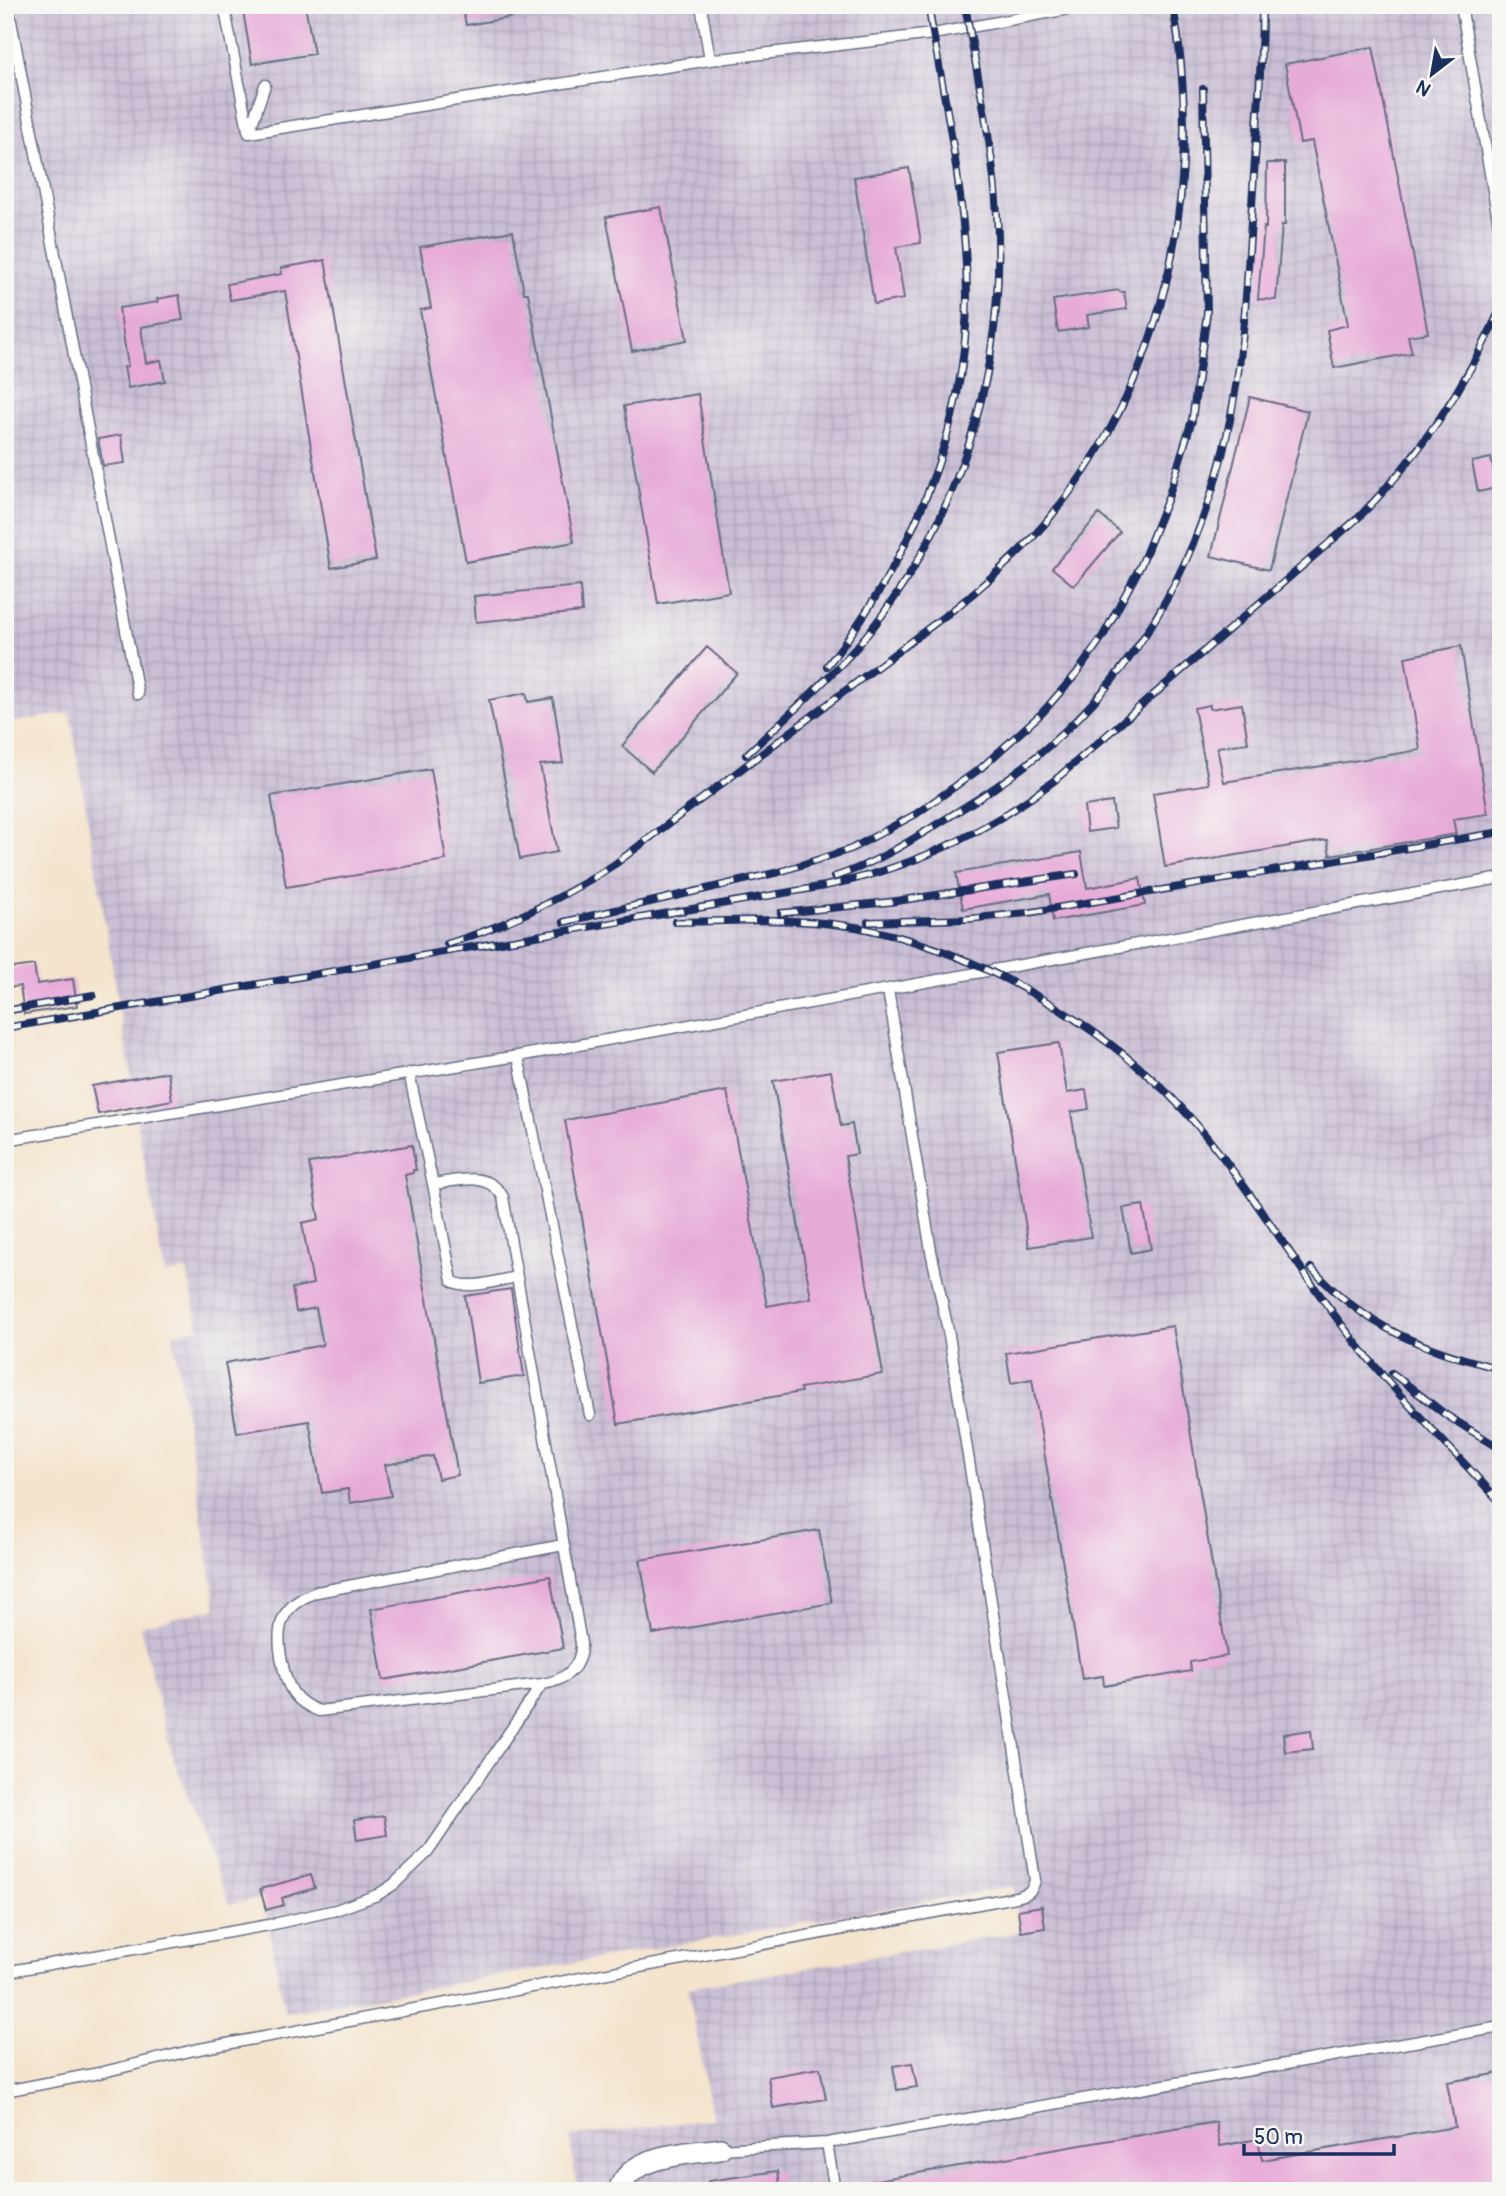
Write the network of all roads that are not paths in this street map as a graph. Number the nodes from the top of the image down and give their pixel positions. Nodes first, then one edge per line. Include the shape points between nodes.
1 (8, 5) edge
2 (224, 5) edge
3 (701, 5) edge
4 (1090, 5) edge
5 (1461, 5) edge
6 (710, 60) junction
7 (265, 85) dead end
8 (248, 133) junction
9 (1501, 237) edge
10 (138, 694) dead end
11 (1501, 878) edge
12 (888, 990) junction
13 (518, 1056) junction
14 (409, 1073) junction
15 (5, 1140) edge
16 (433, 1184) junction
17 (517, 1278) junction
18 (590, 1415) dead end
19 (563, 1545) junction
20 (542, 1684) junction
21 (5, 1972) edge
22 (1501, 2027) edge
23 (5, 2091) edge
24 (827, 2143) junction
25 (720, 2149) joint
26 (619, 2191) edge
27 (835, 2191) edge

1 - 10 lane
2 - 8 lane
3 - 6 lane
4 - 6 lane via 933,34
5 - 9 lane
6 - 8 lane
7 - 8 lane
11 - 12 lane
12 - 13 lane
12 - 23 lane via 930,1251 951,1348 1033,1889 1016,1897 194,2050
13 - 14 lane
13 - 18 lane
14 - 15 lane
14 - 16 lane
16 - 17 lane via 484,1179 495,1186 503,1197
16 - 17 lane via 452,1281 464,1285
17 - 19 lane
19 - 20 lane via 582,1651 567,1675
19 - 20 lane via 317,1592 296,1601 278,1632 288,1688 300,1702 320,1711
20 - 21 lane via 428,1852 377,1895 269,1925
22 - 24 lane
24 - 25 lane
24 - 27 lane
25 - 26 street via 646,2162 631,2172

